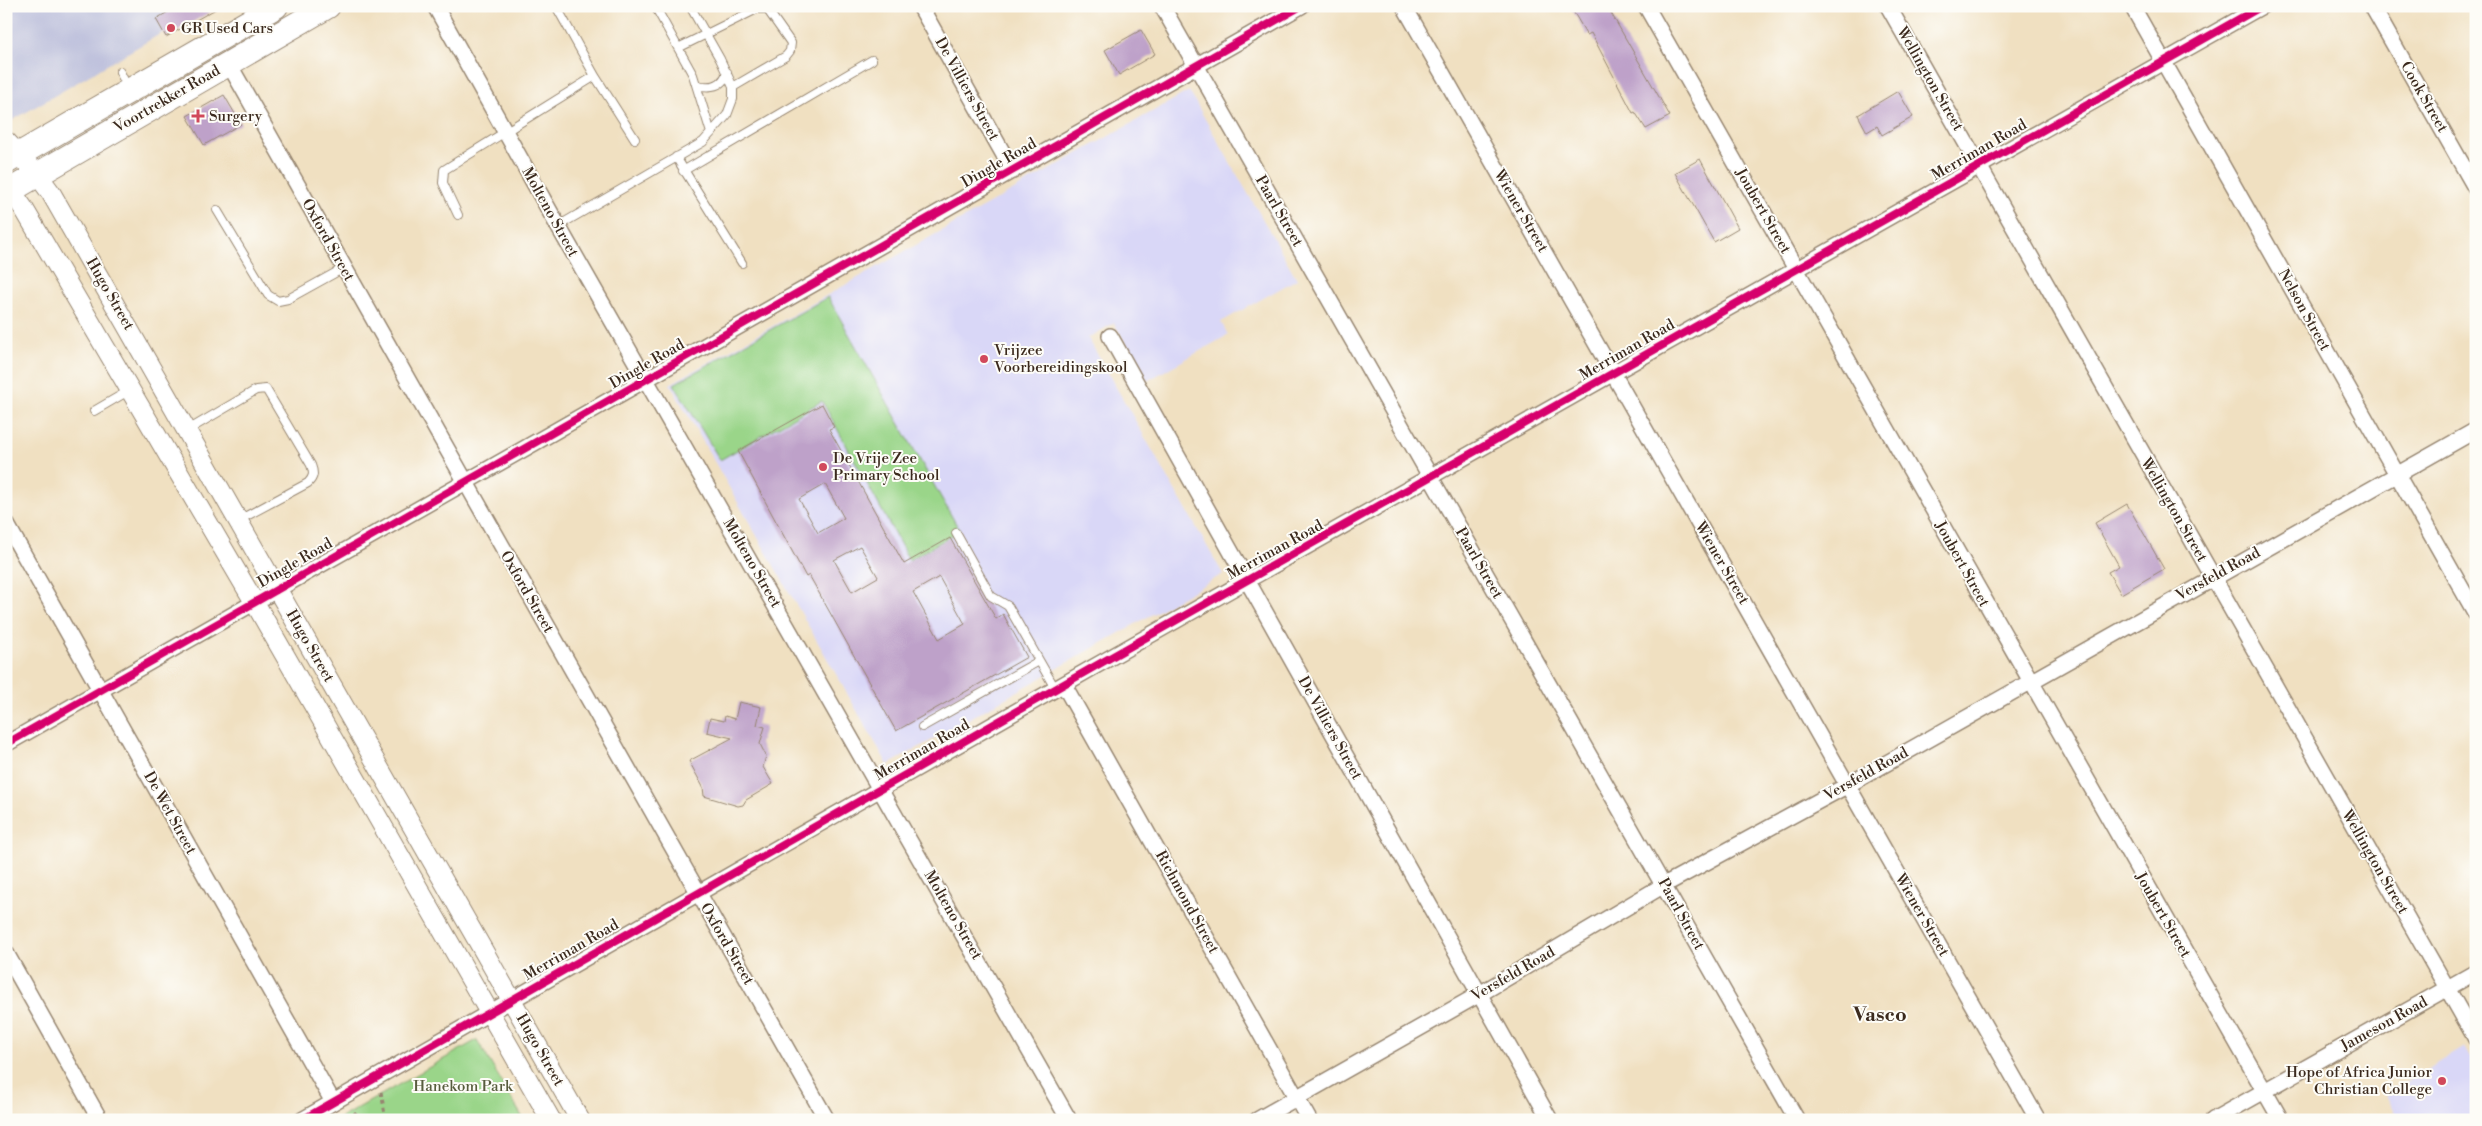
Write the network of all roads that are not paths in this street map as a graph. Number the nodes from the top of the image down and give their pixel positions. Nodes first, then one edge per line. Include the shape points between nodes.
1 (276, 6) edge
2 (328, 6) edge
3 (435, 6) edge
4 (556, 6) edge
5 (655, 6) edge
6 (690, 6) edge
7 (920, 6) edge
8 (1162, 6) edge
9 (1301, 6) edge
10 (1404, 6) edge
11 (1646, 6) edge
12 (1888, 6) edge
13 (2132, 6) edge
14 (2262, 6) edge
15 (2372, 6) edge
16 (706, 34) junction
17 (678, 48) junction
18 (872, 60) dead end
19 (2163, 61) junction
20 (229, 64) junction
21 (1196, 66) junction
22 (727, 72) junction
23 (595, 76) junction
24 (697, 85) junction
25 (733, 86) junction
26 (504, 131) junction
27 (711, 133) junction
28 (635, 139) dead end
29 (10, 152) edge
30 (676, 157) junction
31 (1979, 167) junction
32 (684, 171) junction
33 (1013, 171) junction
34 (37, 174) junction
35 (8, 188) edge
36 (2476, 189) edge
37 (217, 210) dead end
38 (458, 214) dead end
39 (558, 226) junction
40 (742, 263) dead end
41 (344, 268) junction
42 (1797, 270) junction
43 (1110, 336) dead end
44 (1614, 373) junction
45 (646, 380) junction
46 (130, 390) junction
47 (94, 411) dead end
48 (188, 430) junction
49 (2476, 430) edge
50 (2396, 475) junction
51 (1431, 478) junction
52 (465, 484) junction
53 (239, 520) junction
54 (6, 523) edge
55 (956, 534) dead end
56 (2212, 577) junction
57 (1248, 581) junction
58 (277, 588) junction
59 (255, 603) junction
60 (2476, 614) edge
61 (1039, 661) junction
62 (2029, 682) junction
63 (1060, 688) junction
64 (101, 690) junction
65 (922, 727) dead end
66 (6, 744) edge
67 (1848, 785) junction
68 (882, 789) junction
69 (1664, 885) junction
70 (698, 893) junction
71 (6, 953) edge
72 (2476, 972) edge
73 (2447, 988) junction
74 (1478, 995) junction
75 (512, 1000) junction
76 (490, 1012) junction
77 (2476, 1039) edge
78 (2264, 1091) junction
79 (1296, 1097) junction
80 (333, 1102) junction
81 (100, 1120) edge
82 (302, 1120) edge
83 (551, 1120) edge
84 (580, 1120) edge
85 (827, 1120) edge
86 (1070, 1120) edge
87 (1257, 1120) edge
88 (1309, 1120) edge
89 (1550, 1120) edge
90 (1797, 1120) edge
91 (2038, 1120) edge
92 (2213, 1120) edge
93 (2280, 1120) edge

1 - 29 main road, Voortrekker Road via 124,81
2 - 20 main road, Voortrekker Road
3 - 26 street, Molteno Street
4 - 23 lane
5 - 17 lane
6 - 16 lane
7 - 33 street, De Villiers Street
8 - 21 street, Paarl Street
9 - 21 street, Dingle Road
10 - 44 street, Wiener Street
11 - 42 street, Joubert Street
12 - 31 street, Wellington Street
13 - 19 street, Nelson Street
14 - 19 street, Merriman Road
15 - 36 street, Cook Street
16 - 17 lane
16 - 22 lane
16 - 25 lane via 762,8 772,13 791,43 786,56
17 - 24 lane
18 - 32 lane
19 - 31 street, Merriman Road
19 - 50 street, Nelson Street
20 - 34 main road, Voortrekker Road
20 - 41 street, Oxford Street
21 - 33 street, Dingle Road
21 - 51 street, Paarl Street
22 - 24 lane via 724,80 716,85
22 - 25 lane
23 - 26 lane
23 - 28 lane
24 - 27 lane
25 - 27 lane via 733,99 727,115
26 - 38 lane via 444,170 442,183
26 - 39 street, Molteno Street
27 - 30 lane via 704,142
29 - 34 street, Hugo Street
30 - 32 lane
30 - 39 lane
31 - 42 street, Merriman Road
31 - 56 street, Wellington Street
32 - 40 lane
33 - 45 street, Dingle Road
34 - 35 main road, Voortrekker Road
34 - 48 street, Hugo Street
35 - 46 street, Hugo Street
37 - 41 lane via 268,295 278,301 288,299
39 - 45 street, Molteno Street
41 - 52 street, Oxford Street
42 - 44 street, Merriman Road
42 - 62 street, Joubert Street
43 - 57 street, De Villiers Street
44 - 51 street, Merriman Road
44 - 67 street, Wiener Street
45 - 52 street, Dingle Road
45 - 68 street, Molteno Street
46 - 47 lane
46 - 59 street, Hugo Street
48 - 53 street, Hugo Street
48 - 53 lane via 256,390 266,389 311,465 313,478 308,483
49 - 50 street, Versfeld Road
50 - 56 street, Versfeld Road
50 - 60 street, Nelson Street
51 - 57 street, Merriman Road
51 - 69 street, Paarl Street
52 - 58 street, Dingle Road
52 - 70 street, Oxford Street
53 - 58 street, Hugo Street
54 - 64 street, De Wet Street
55 - 61 lane via 991,596 1008,606
56 - 62 street, Versfeld Road
56 - 73 street, Wellington Street
57 - 63 street, Merriman Road
57 - 74 street, De Villiers Street
58 - 59 street, Dingle Road
58 - 75 street, Hugo Street
59 - 64 street, Dingle Road
59 - 76 street, Hugo Street
61 - 63 lane
61 - 65 lane
62 - 67 street, Versfeld Road
62 - 78 street, Joubert Street
63 - 68 street, Merriman Road
63 - 79 street, Richmond Street
64 - 66 street, Dingle Road
64 - 80 street, De Wet Street
67 - 69 street, Versfeld Road
67 - 91 street, Wiener Street
68 - 70 street, Merriman Road
68 - 86 street, Molteno Street
69 - 74 street, Versfeld Road
69 - 90 street, Paarl Street
70 - 75 street, Merriman Road
70 - 85 street, Oxford Street
71 - 81 street
72 - 73 street, Jameson Road
73 - 77 street, Wellington Street
73 - 78 street, Jameson Road
74 - 79 street, Versfeld Road
74 - 89 street, De Villiers Street
75 - 76 street, Merriman Road
75 - 84 street, Hugo Street
76 - 80 street, Merriman Road
76 - 83 street, Hugo Street
78 - 92 street, Jameson Road
78 - 93 street, Joubert Street
79 - 87 street, Versfeld Road
79 - 88 street, Richmond Street
80 - 82 street, Merriman Road

